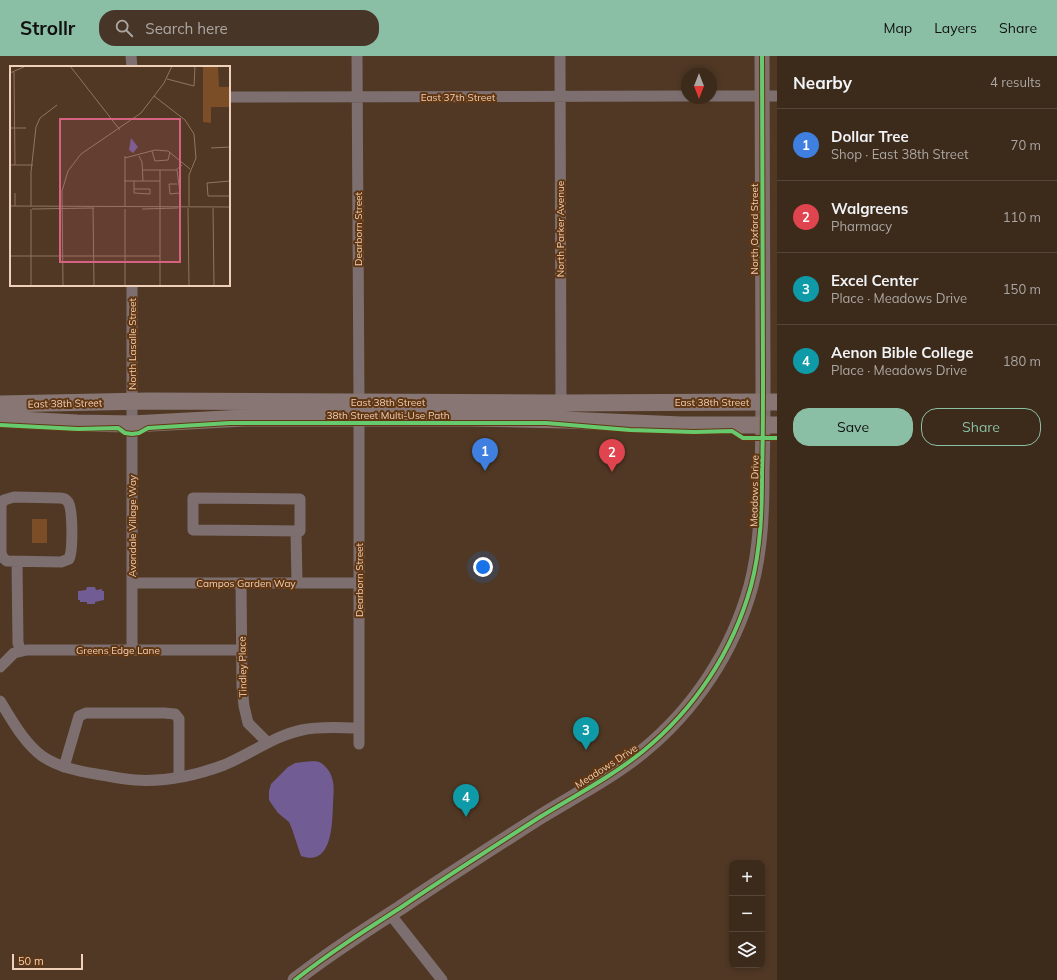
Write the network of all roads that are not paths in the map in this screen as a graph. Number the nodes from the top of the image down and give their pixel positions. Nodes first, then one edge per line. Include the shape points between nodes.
1 (131, 56) edge
2 (357, 56) edge
3 (560, 56) edge
4 (762, 56) edge
5 (132, 66) edge
6 (681, 96) edge
7 (717, 96) edge
8 (762, 96) junction
9 (777, 96) edge
10 (230, 97) edge
11 (357, 97) junction
12 (560, 98) junction
13 (132, 286) edge
14 (133, 402) junction
15 (770, 402) edge
16 (561, 403) junction
17 (0, 404) edge
18 (359, 410) junction
19 (0, 419) edge
20 (132, 424) junction
21 (770, 425) edge
22 (296, 530) junction
23 (17, 562) junction
24 (132, 583) junction
25 (241, 583) junction
26 (297, 583) junction
27 (359, 583) junction
28 (132, 650) junction
29 (242, 650) junction
30 (21, 651) junction
31 (0, 667) edge
32 (0, 701) edge
33 (359, 728) junction
34 (267, 742) junction
35 (359, 744) dead end
36 (64, 767) junction
37 (179, 776) junction
38 (390, 914) junction
39 (295, 980) edge
40 (442, 980) edge

1 - 5 street
2 - 11 street, Dearborn Street
3 - 12 street, North Parker Avenue
4 - 8 street, North Oxford Street
6 - 12 street, East 37th Street
7 - 8 street
8 - 9 street
8 - 15 street, North Oxford Street
10 - 11 street, East 37th Street
11 - 12 street, East 37th Street
11 - 18 street, Dearborn Street
12 - 16 street, North Parker Avenue
13 - 14 street, North Lasalle Street
14 - 17 main road, East 38th Street
14 - 18 main road, East 38th Street
14 - 20 street, Avondale Village Way
15 - 16 main road, East 38th Street
15 - 21 street, Meadows Drive
16 - 18 main road, East 38th Street
18 - 20 main road, East 38th Street
18 - 21 main road, East 38th Street via 688,426
18 - 27 street, Dearborn Street
19 - 20 main road, East 38th Street
20 - 24 street, Avondale Village Way
21 - 38 street, Meadows Drive via 762,517 752,582 740,619 727,647 681,716 618,770
22 - 22 street via 193,530 193,498 300,499 300,530
22 - 26 street
23 - 23 street via 61,562 69,559 72,550 69,502 60,498 14,497 4,500 0,510 1,554 7,561
23 - 30 street via 18,643
24 - 25 street, Campos Garden Way
24 - 28 street, Avondale Village Way
25 - 26 street, Campos Garden Way
25 - 29 street, Tindley Place
26 - 27 street, Campos Garden Way
27 - 33 street, Dearborn Street
28 - 29 street, Greens Edge Lane
28 - 30 street, Greens Edge Lane
29 - 34 street, Tindley Place via 242,696 248,723
30 - 31 street via 14,653
32 - 36 street via 27,742 41,756
33 - 34 street via 304,729
33 - 35 street, Dearborn Street
34 - 37 street via 225,764
36 - 37 street via 80,772 135,780
36 - 37 street via 79,716 86,713 164,713 175,714 179,719
38 - 39 street, Meadows Drive
38 - 40 street

